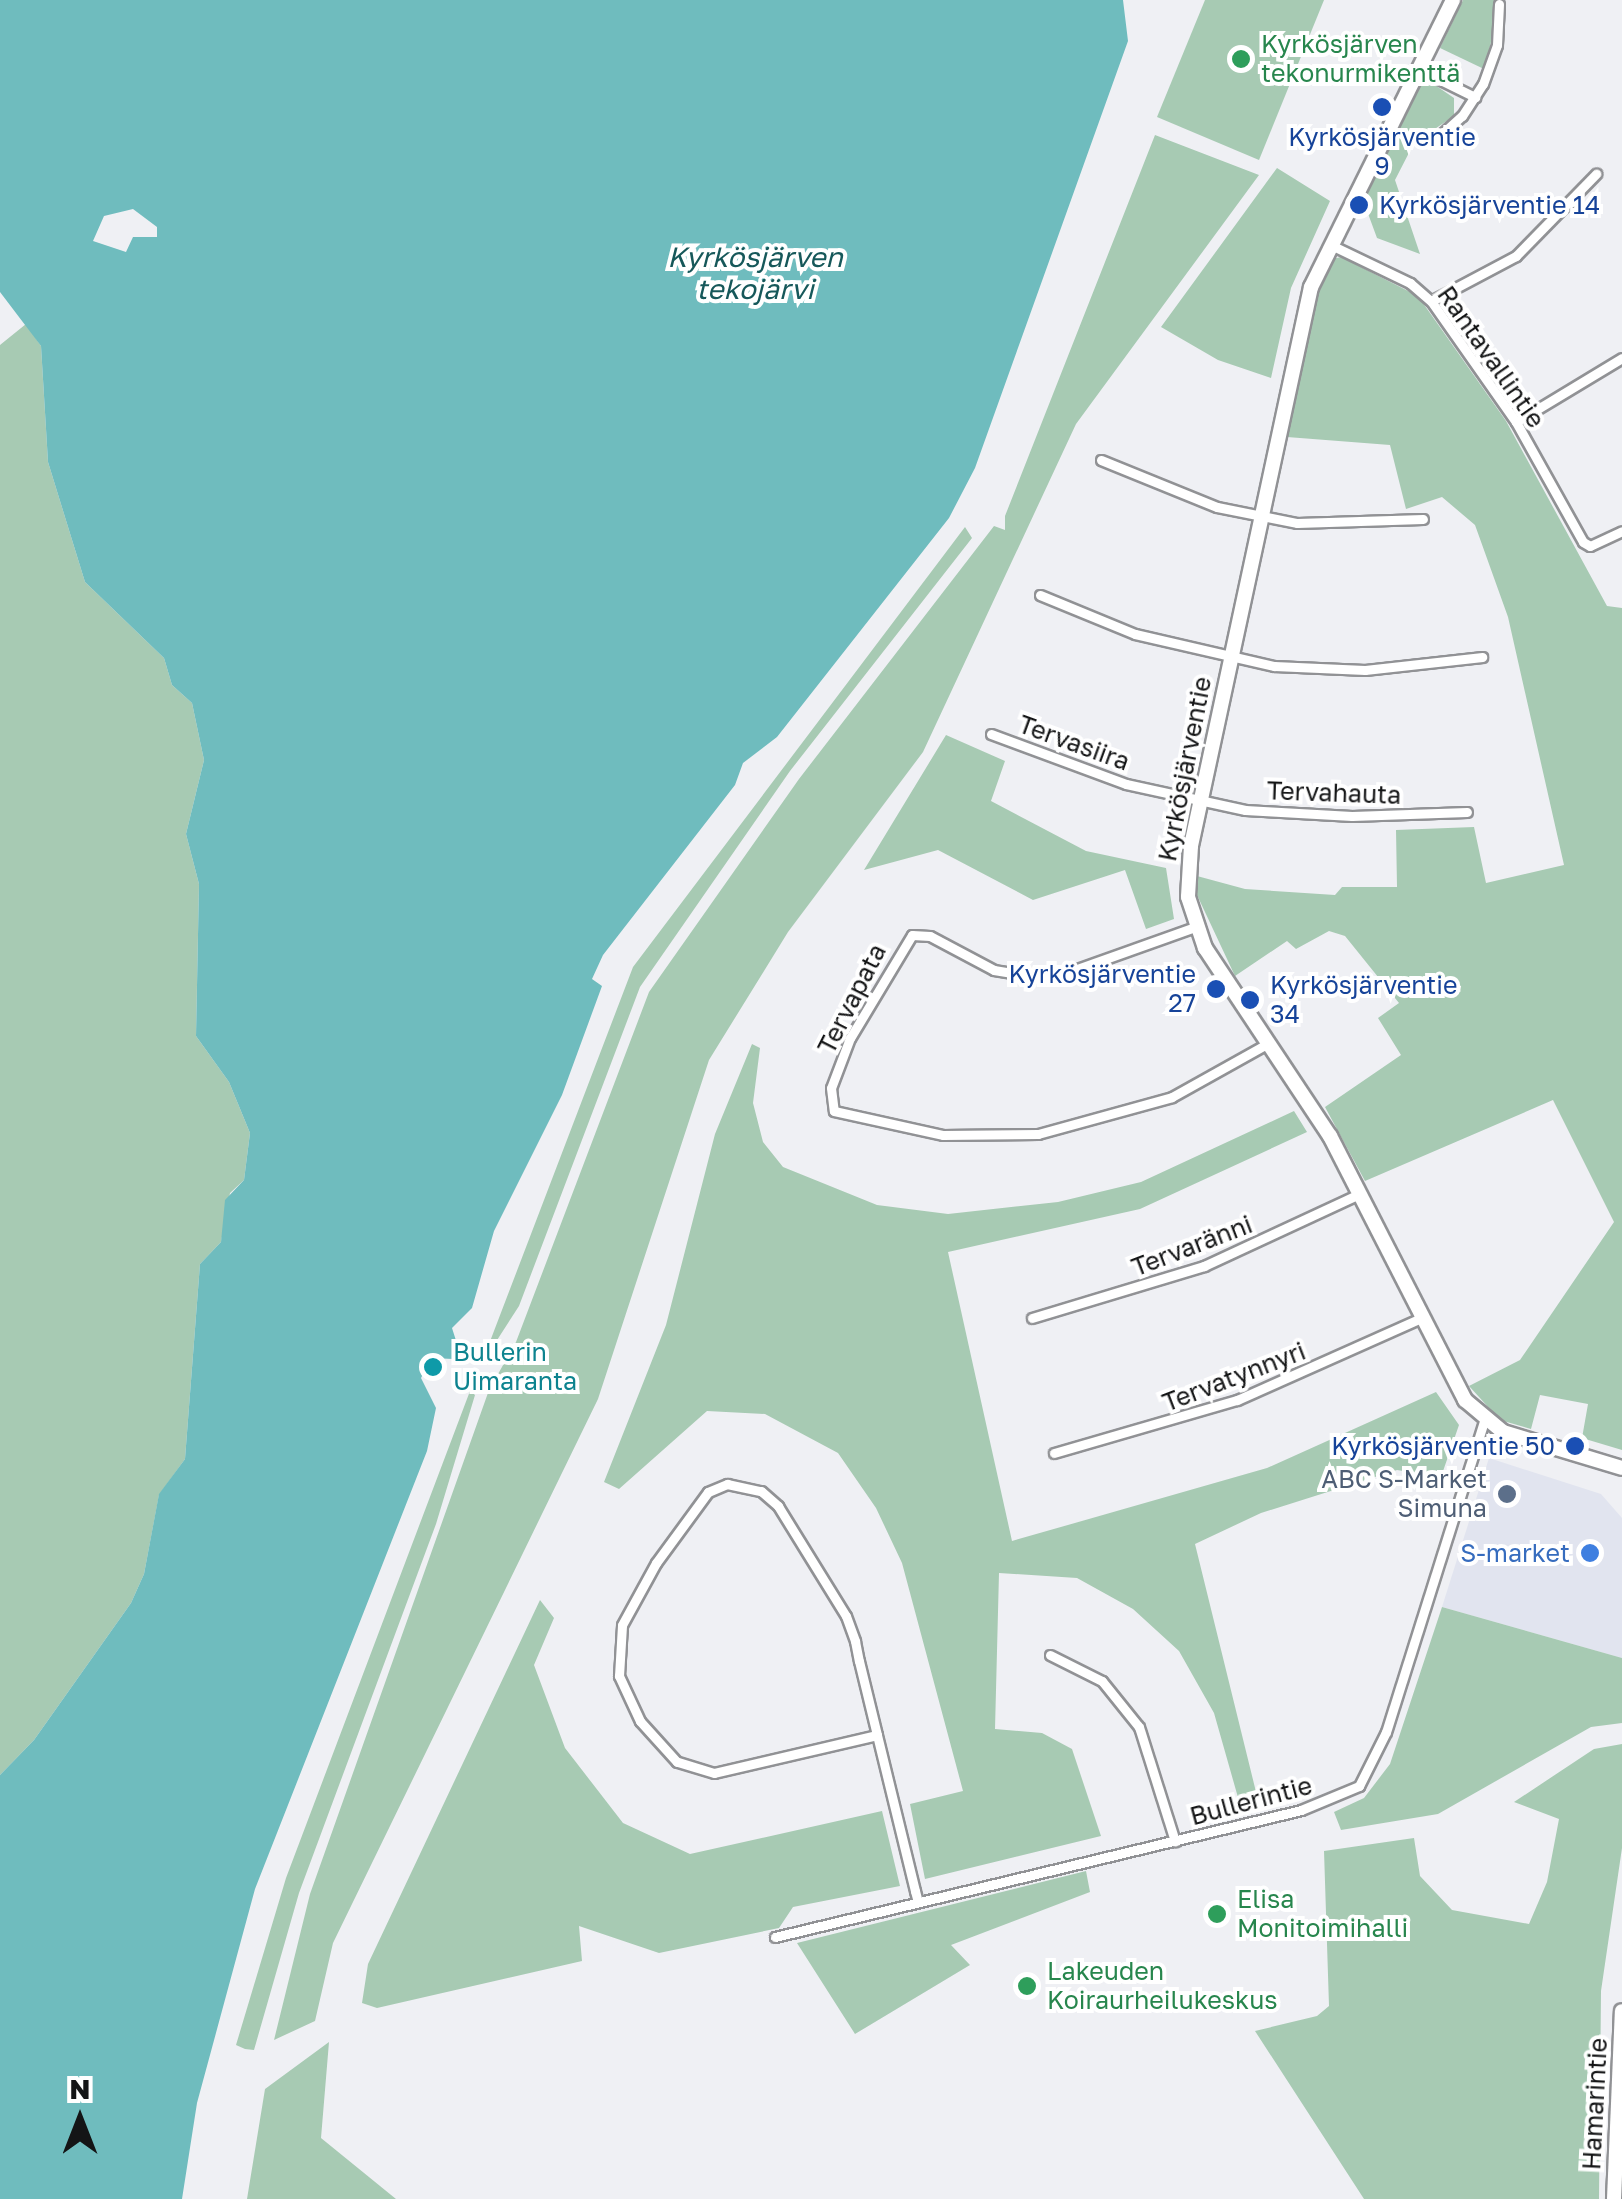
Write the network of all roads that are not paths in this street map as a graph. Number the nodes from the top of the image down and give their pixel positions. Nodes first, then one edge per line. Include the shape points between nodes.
1 (1453, 0) edge
2 (1499, 4) dead end
3 (1418, 69) junction
4 (1475, 97) junction
5 (1436, 140) dead end
6 (1596, 174) dead end
7 (1331, 244) junction
8 (1431, 301) junction
9 (1622, 358) edge
10 (1516, 422) junction
11 (1101, 460) dead end
12 (1260, 516) junction
13 (1423, 519) dead end
14 (1622, 531) edge
15 (1040, 595) dead end
16 (1482, 657) dead end
17 (1230, 659) junction
18 (991, 734) dead end
19 (1201, 802) junction
20 (1467, 812) dead end
21 (1195, 927) junction
22 (1267, 1044) junction
23 (1359, 1194) junction
24 (1032, 1318) dead end
25 (1421, 1318) junction
26 (1484, 1422) junction
27 (1054, 1453) dead end
28 (1622, 1468) edge
29 (1050, 1655) dead end
30 (877, 1734) junction
31 (1174, 1841) junction
32 (918, 1902) junction
33 (775, 1938) dead end
34 (1622, 2015) edge
35 (1614, 2199) edge

1 - 3 street, Kyrkösjärventie
2 - 4 street via 1497,45
3 - 4 street
3 - 7 street, Kyrkösjärventie
4 - 5 street
6 - 8 street via 1516,256
7 - 8 street, Rantavallintie via 1410,283
7 - 12 street, Kyrkösjärventie via 1301,320
8 - 10 street, Rantavallintie
9 - 10 street
10 - 14 street, Rantavallintie via 1577,535 1590,546
11 - 12 street via 1164,489
12 - 13 street via 1339,526
12 - 17 street, Kyrkösjärventie
15 - 17 street via 1134,634
16 - 17 street via 1365,670
17 - 19 street, Kyrkösjärventie
18 - 19 street, Tervasiira via 1126,784
19 - 20 street, Tervahauta via 1301,815
19 - 21 street, Kyrkösjärventie via 1187,874
21 - 22 street, Kyrkösjärventie
21 - 22 street, Tervapata via 1049,979 994,970 930,936 912,935 850,1038 831,1088 834,1111 943,1135 1038,1134 1158,1103
22 - 23 street, Kyrkösjärventie via 1320,1118
23 - 24 street, Tervaränni via 1204,1266
23 - 25 street, Kyrkösjärventie
25 - 26 street, Kyrkösjärventie
25 - 27 street, Tervatynnyri via 1237,1400
26 - 28 street
26 - 31 street, Bullerintie via 1472,1442 1386,1732 1359,1786 1322,1804
29 - 31 street via 1102,1682 1139,1727
30 - 30 street via 846,1616 778,1506 742,1484 708,1492 656,1563 622,1625 619,1676 640,1720 676,1762 714,1773
30 - 32 street
31 - 32 street, Bullerintie
32 - 33 street, Bullerintie
34 - 35 street, Hamarintie

